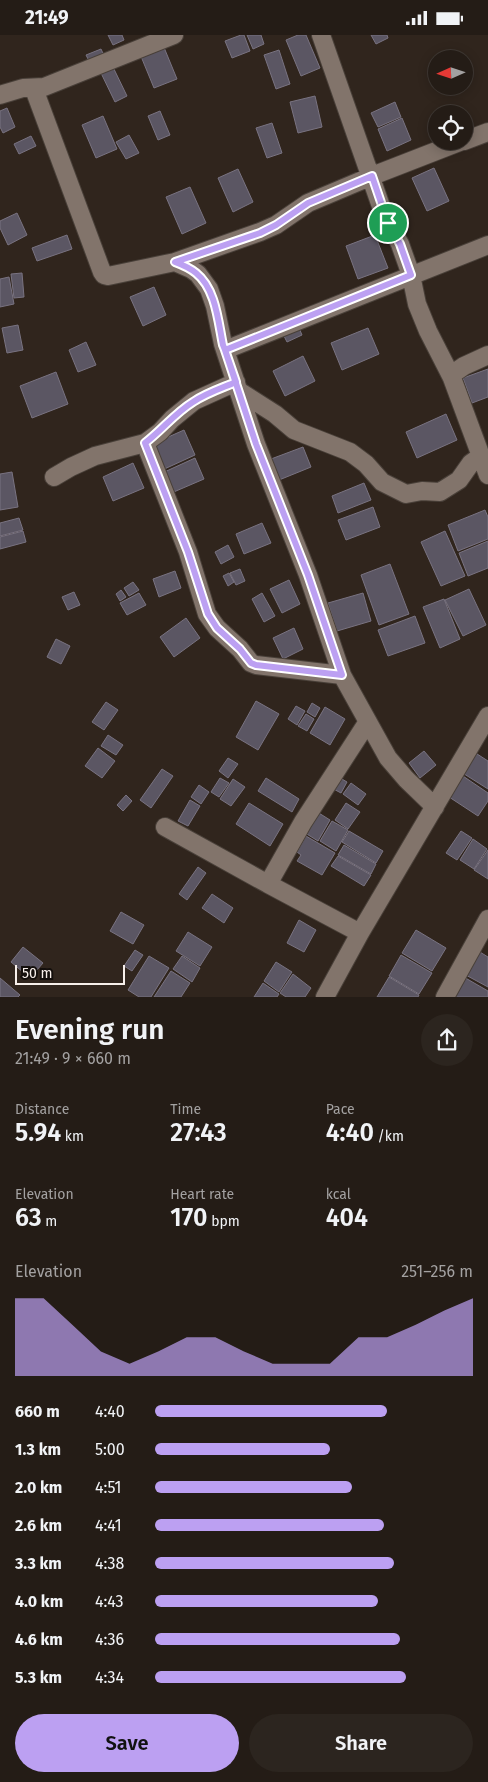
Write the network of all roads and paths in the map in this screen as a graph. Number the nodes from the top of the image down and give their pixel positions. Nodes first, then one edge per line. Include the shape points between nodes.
1 (174, 35) edge
2 (321, 35) edge
3 (34, 89) junction
4 (0, 95) edge
5 (488, 132) edge
6 (473, 137) edge
7 (440, 150) edge
8 (372, 176) junction
9 (488, 245) edge
10 (175, 262) junction
11 (411, 275) junction
12 (225, 350) junction
13 (488, 355) edge
14 (451, 375) junction
15 (238, 387) junction
16 (145, 443) junction
17 (481, 456) junction
18 (488, 475) edge
19 (54, 477) dead end
20 (342, 675) junction
21 (488, 717) edge
22 (367, 723) junction
23 (435, 807) junction
24 (165, 827) dead end
25 (268, 884) junction
26 (488, 919) edge
27 (360, 933) junction
28 (324, 997) edge
29 (445, 997) edge

1 - 3 street
2 - 8 street
3 - 4 street
3 - 10 street via 104,275
5 - 6 street
7 - 8 street
8 - 10 street via 308,203 260,233
8 - 11 street via 384,215 400,244
9 - 11 street
10 - 12 street via 204,280 215,306
11 - 12 street
11 - 14 street via 420,311
12 - 15 street
13 - 14 street via 464,365
14 - 17 street
15 - 16 street via 194,401
15 - 17 street via 294,430 350,452 382,482 406,494 422,491 440,493 459,480 471,463
15 - 20 street
16 - 19 street via 95,456
16 - 20 street via 211,621 251,663
17 - 18 street
20 - 22 street
21 - 23 street
22 - 23 street via 388,758
22 - 25 street via 302,822
23 - 27 street
24 - 25 street
25 - 27 street
26 - 29 street
27 - 28 street

